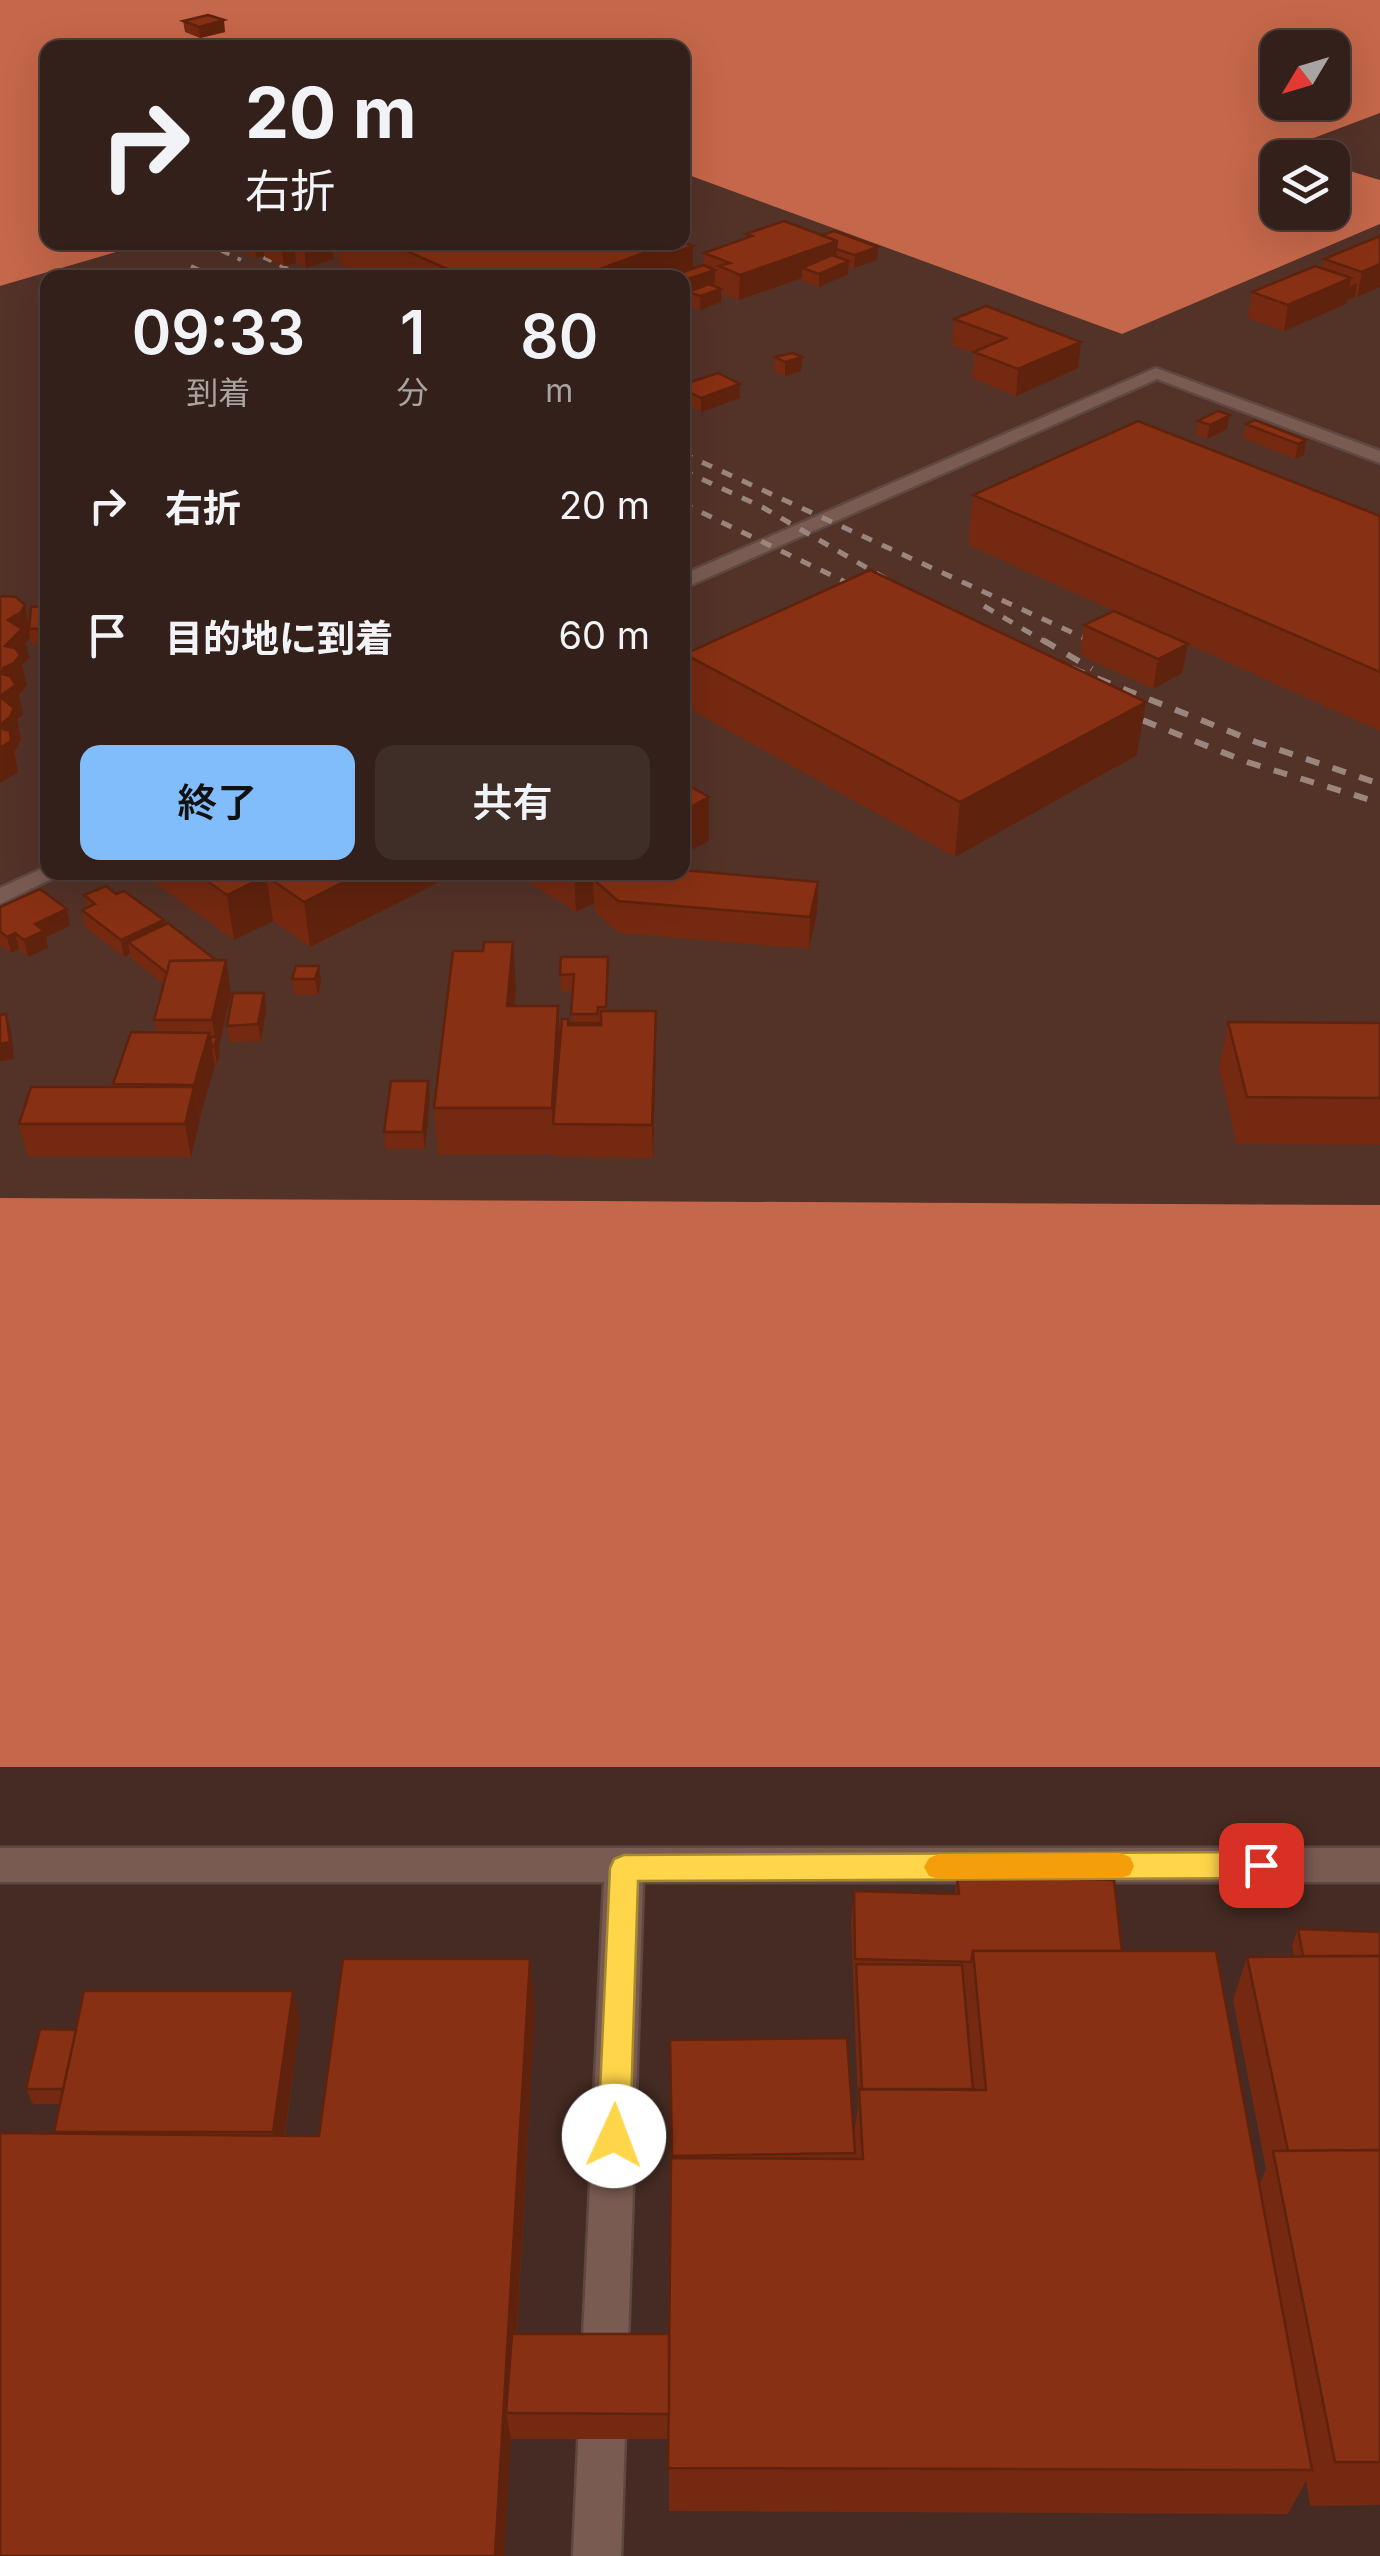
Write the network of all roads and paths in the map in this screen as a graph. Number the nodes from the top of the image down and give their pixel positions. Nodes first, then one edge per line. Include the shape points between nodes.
1 (1380, 457) edge
2 (690, 579) edge
3 (40, 878) edge
4 (0, 897) edge
5 (1380, 1864) edge
6 (0, 1865) edge
7 (624, 1868) junction
8 (597, 2556) edge

1 - 2 street via 1156,374
3 - 4 street
5 - 7 street
6 - 7 street
7 - 8 street

